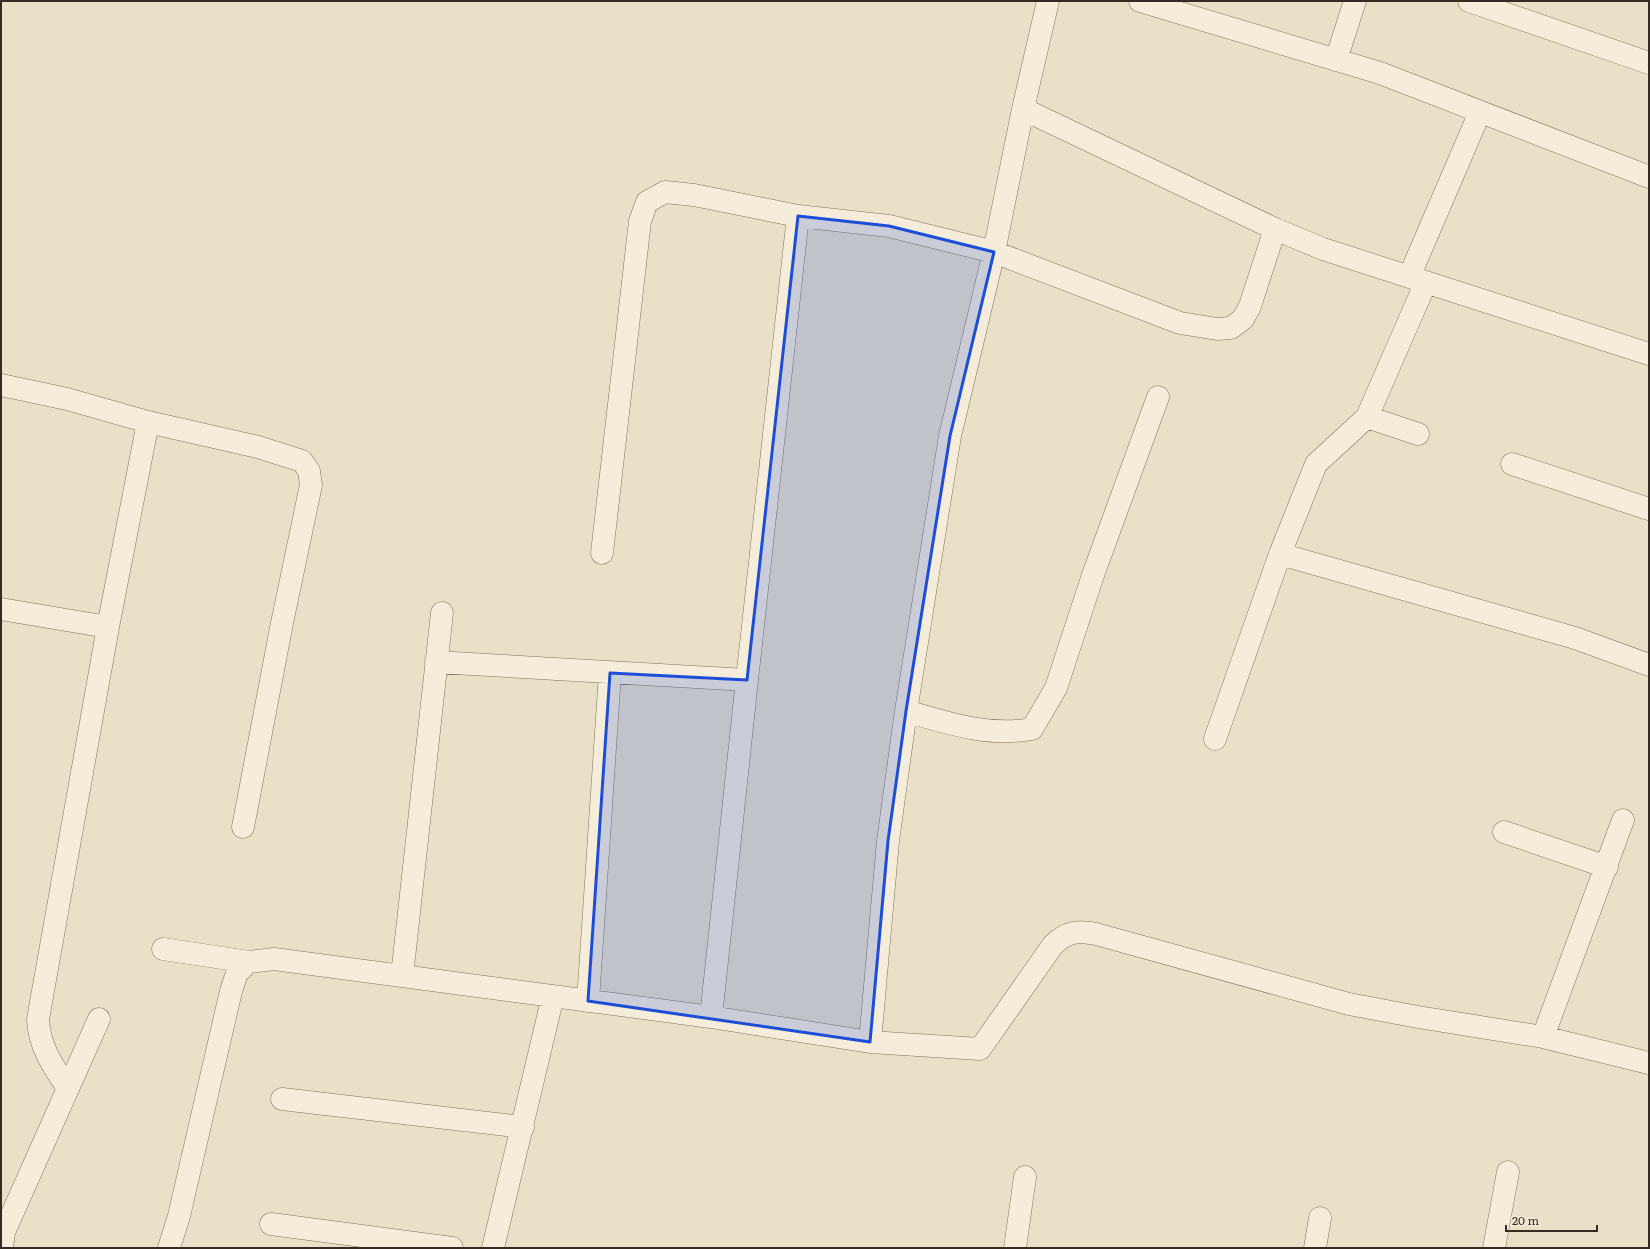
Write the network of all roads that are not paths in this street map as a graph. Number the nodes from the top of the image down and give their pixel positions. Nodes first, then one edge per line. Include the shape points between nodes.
1 (1048, 1) edge
2 (1140, 1) edge
3 (1355, 1) edge
4 (1469, 1) edge
5 (1521, 9) edge
6 (1336, 60) junction
7 (1649, 63) edge
8 (1023, 109) junction
9 (1480, 112) junction
10 (1649, 177) edge
11 (798, 216) junction
12 (1276, 229) junction
13 (994, 252) junction
14 (1418, 280) junction
15 (1649, 354) edge
16 (1, 385) edge
17 (1158, 396) dead end
18 (1367, 417) junction
19 (148, 422) junction
20 (1418, 434) dead end
21 (1512, 464) dead end
22 (1649, 509) edge
23 (602, 553) dead end
24 (1280, 554) junction
25 (1, 609) edge
26 (442, 613) dead end
27 (108, 627) junction
28 (436, 662) junction
29 (1649, 665) edge
30 (610, 673) junction
31 (747, 680) junction
32 (906, 711) junction
33 (1214, 739) dead end
34 (1623, 820) dead end
35 (243, 827) dead end
36 (1504, 832) dead end
37 (1607, 866) junction
38 (163, 949) dead end
39 (249, 962) junction
40 (402, 976) junction
41 (553, 996) junction
42 (588, 1001) junction
43 (711, 1017) junction
44 (99, 1019) dead end
45 (1543, 1037) junction
46 (870, 1042) junction
47 (1649, 1063) edge
48 (68, 1088) junction
49 (282, 1099) dead end
50 (523, 1126) junction
51 (1508, 1172) dead end
52 (1025, 1177) dead end
53 (1320, 1218) dead end
54 (271, 1224) dead end
55 (2, 1237) edge
56 (170, 1248) edge
57 (452, 1248) edge
58 (493, 1248) edge
59 (1015, 1248) edge
60 (1315, 1248) edge
61 (1494, 1248) edge

1 - 8 street
2 - 6 street
3 - 6 street
4 - 5 street
5 - 7 street
6 - 9 street via 1380,73
8 - 12 street
8 - 13 street
9 - 10 street
9 - 14 street
11 - 13 street via 889,226
11 - 23 street via 694,195 665,192 647,202 640,221
11 - 31 street
12 - 13 street via 1250,306 1242,319 1231,328 1216,329 1180,323
12 - 14 street via 1323,249
13 - 32 street via 950,436
14 - 15 street
14 - 18 street
16 - 19 street via 67,399
17 - 32 street via 1093,575 1056,688 1032,729 993,732
18 - 20 street
18 - 24 street via 1316,464
19 - 27 street
19 - 35 street via 276,452 302,461 309,471 311,485
21 - 22 street
24 - 29 street via 1575,638
24 - 33 street
25 - 27 street
26 - 28 street
27 - 48 street via 38,1019 38,1034 44,1048
28 - 30 street
28 - 40 street
30 - 31 street
30 - 42 street
31 - 43 street
32 - 46 street via 888,841
34 - 37 street
36 - 37 street
37 - 45 street
38 - 39 street
39 - 40 street via 274,959
39 - 56 street via 237,973 231,991
40 - 41 street
41 - 42 street
41 - 50 street
42 - 43 street
43 - 46 street
44 - 48 street
45 - 46 street via 1349,1004 1078,931 1060,938 1053,945 980,1049
45 - 47 street
48 - 55 street
49 - 50 street
50 - 58 street
51 - 61 street
52 - 59 street
53 - 60 street
54 - 57 street

